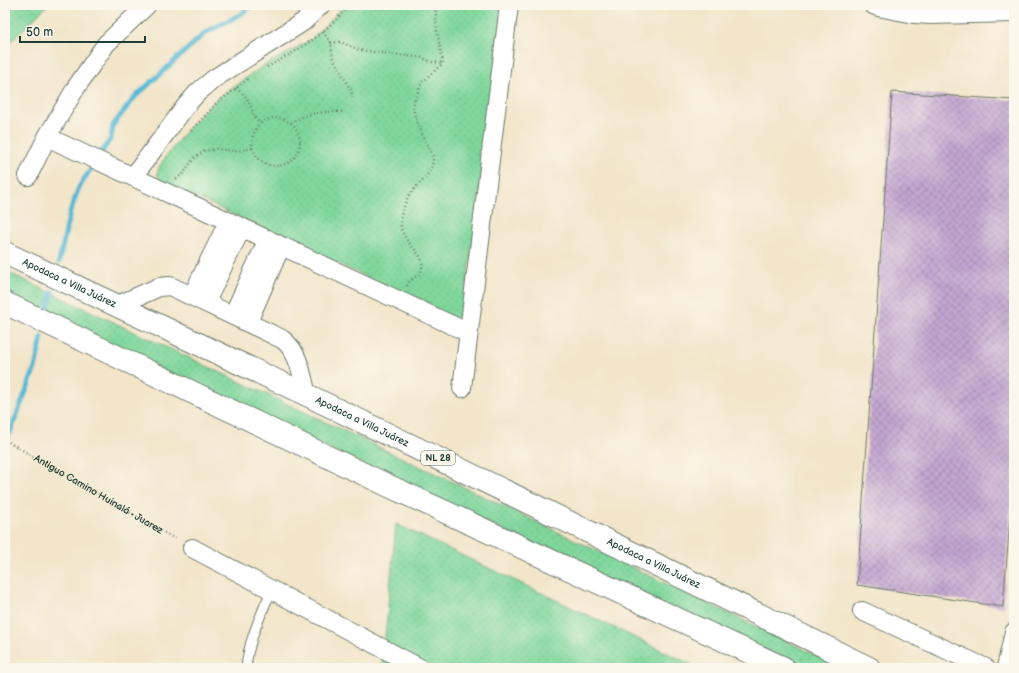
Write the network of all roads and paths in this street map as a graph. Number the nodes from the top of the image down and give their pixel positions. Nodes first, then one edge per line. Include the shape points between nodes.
1 (147, 5) edge
2 (321, 5) edge
3 (349, 5) edge
4 (435, 5) edge
5 (509, 5) edge
6 (873, 5) edge
7 (914, 10) edge
8 (1014, 13) edge
9 (324, 32) junction
10 (331, 43) junction
11 (444, 64) junction
12 (266, 68) dead end
13 (251, 77) dead end
14 (236, 88) junction
15 (353, 98) dead end
16 (345, 112) dead end
17 (291, 122) junction
18 (260, 124) junction
19 (187, 135) dead end
20 (47, 137) junction
21 (252, 148) junction
22 (28, 176) dead end
23 (133, 177) junction
24 (175, 181) dead end
25 (235, 224) junction
26 (274, 243) junction
27 (5, 253) edge
28 (407, 288) dead end
29 (199, 299) junction
30 (5, 303) edge
31 (116, 306) junction
32 (241, 319) junction
33 (469, 333) junction
34 (462, 388) dead end
35 (307, 395) junction
36 (5, 440) edge
37 (192, 548) joint
38 (271, 591) junction
39 (862, 611) dead end
40 (1014, 632) edge
41 (753, 660) edge
42 (246, 668) edge
43 (420, 668) edge
44 (784, 668) edge
45 (869, 668) edge
46 (986, 668) edge
47 (1006, 668) edge

1 - 20 street via 106,44 76,86
2 - 23 street via 303,22 215,78 197,93
3 - 9 path
4 - 11 path
5 - 33 street
6 - 7 street
7 - 8 street via 931,15
9 - 10 path
9 - 12 path via 299,50
10 - 11 path via 340,42 359,50 423,58
10 - 15 path via 334,58
11 - 28 path via 422,82 414,102 418,125 433,161 430,173 409,195 401,214 402,233 406,241 421,256 423,266
13 - 14 path
14 - 18 path via 247,98
14 - 19 path via 216,104
16 - 17 path via 316,113
17 - 18 path via 277,118
17 - 21 path via 298,132 300,144 297,155 290,162 276,167 266,164 256,156
18 - 21 path via 254,132
20 - 22 street
20 - 23 street
21 - 24 path via 238,151 204,151 193,159
23 - 25 street
25 - 26 street
25 - 29 street
26 - 32 street
26 - 33 street
27 - 31 main road, Apodaca a Villa Juárez / NL 28
29 - 31 street via 166,286
29 - 32 street
30 - 41 main road
31 - 35 main road, Apodaca a Villa Juárez / NL 28
32 - 35 street via 289,344 295,352
33 - 34 street
35 - 45 main road, Apodaca a Villa Juárez / NL 28
36 - 37 path, Antiguo Camino Huinalá - Juarez
37 - 38 street
38 - 42 lane via 258,621 246,659
38 - 43 street
39 - 46 street
40 - 47 street
41 - 44 main road

